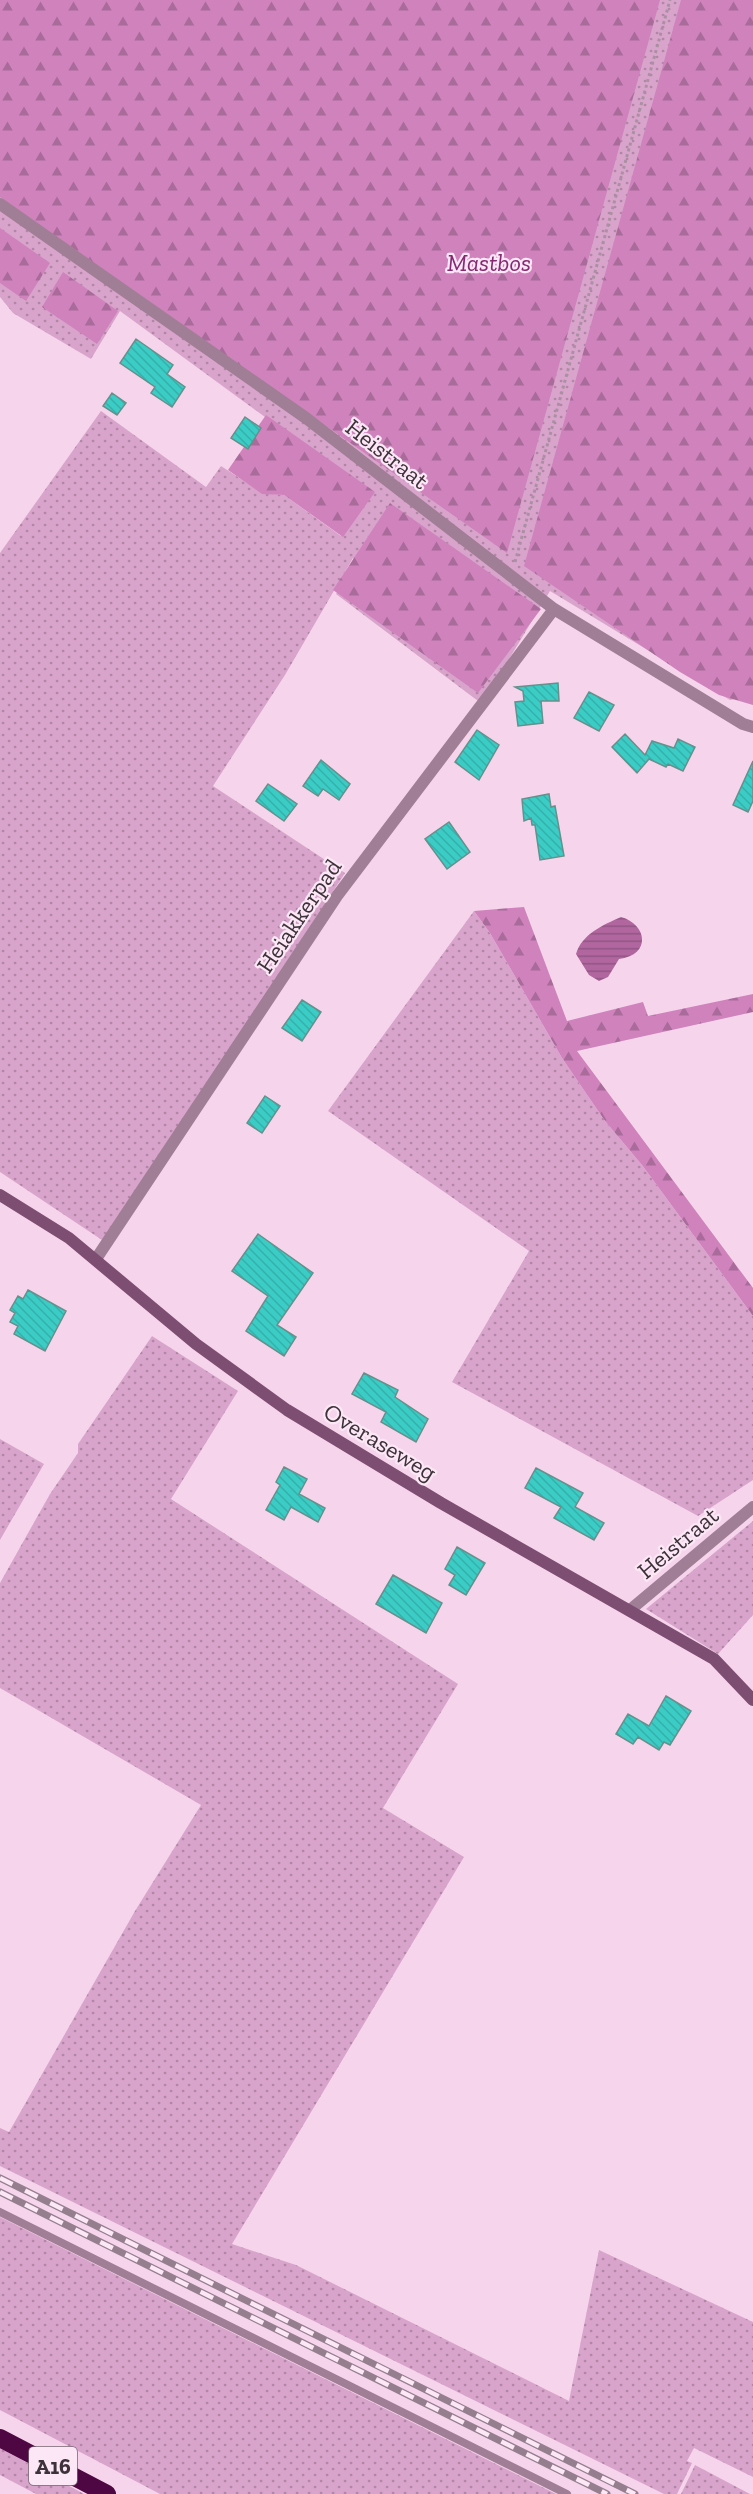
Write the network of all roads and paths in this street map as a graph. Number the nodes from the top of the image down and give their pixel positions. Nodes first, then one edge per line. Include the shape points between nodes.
1 (670, 0) edge
2 (0, 204) edge
3 (511, 578) junction
4 (554, 609) junction
5 (753, 727) edge
6 (0, 1195) edge
7 (96, 1259) junction
8 (753, 1507) edge
9 (630, 1610) junction
10 (753, 1700) edge
11 (0, 2212) edge
12 (0, 2438) edge
13 (107, 2494) edge
14 (567, 2494) edge

1 - 3 path
2 - 3 street, Heistraat via 306,418
3 - 4 street, Heistraat
4 - 5 street, Heistraat via 736,721
4 - 7 street, Heiakkerpad via 337,896
6 - 7 street, Overaseweg
7 - 9 street, Overaseweg via 196,1344 287,1410 433,1499
8 - 9 street, Heistraat
9 - 10 street, Overaseweg via 714,1659
11 - 14 lane
12 - 13 highway, A16

